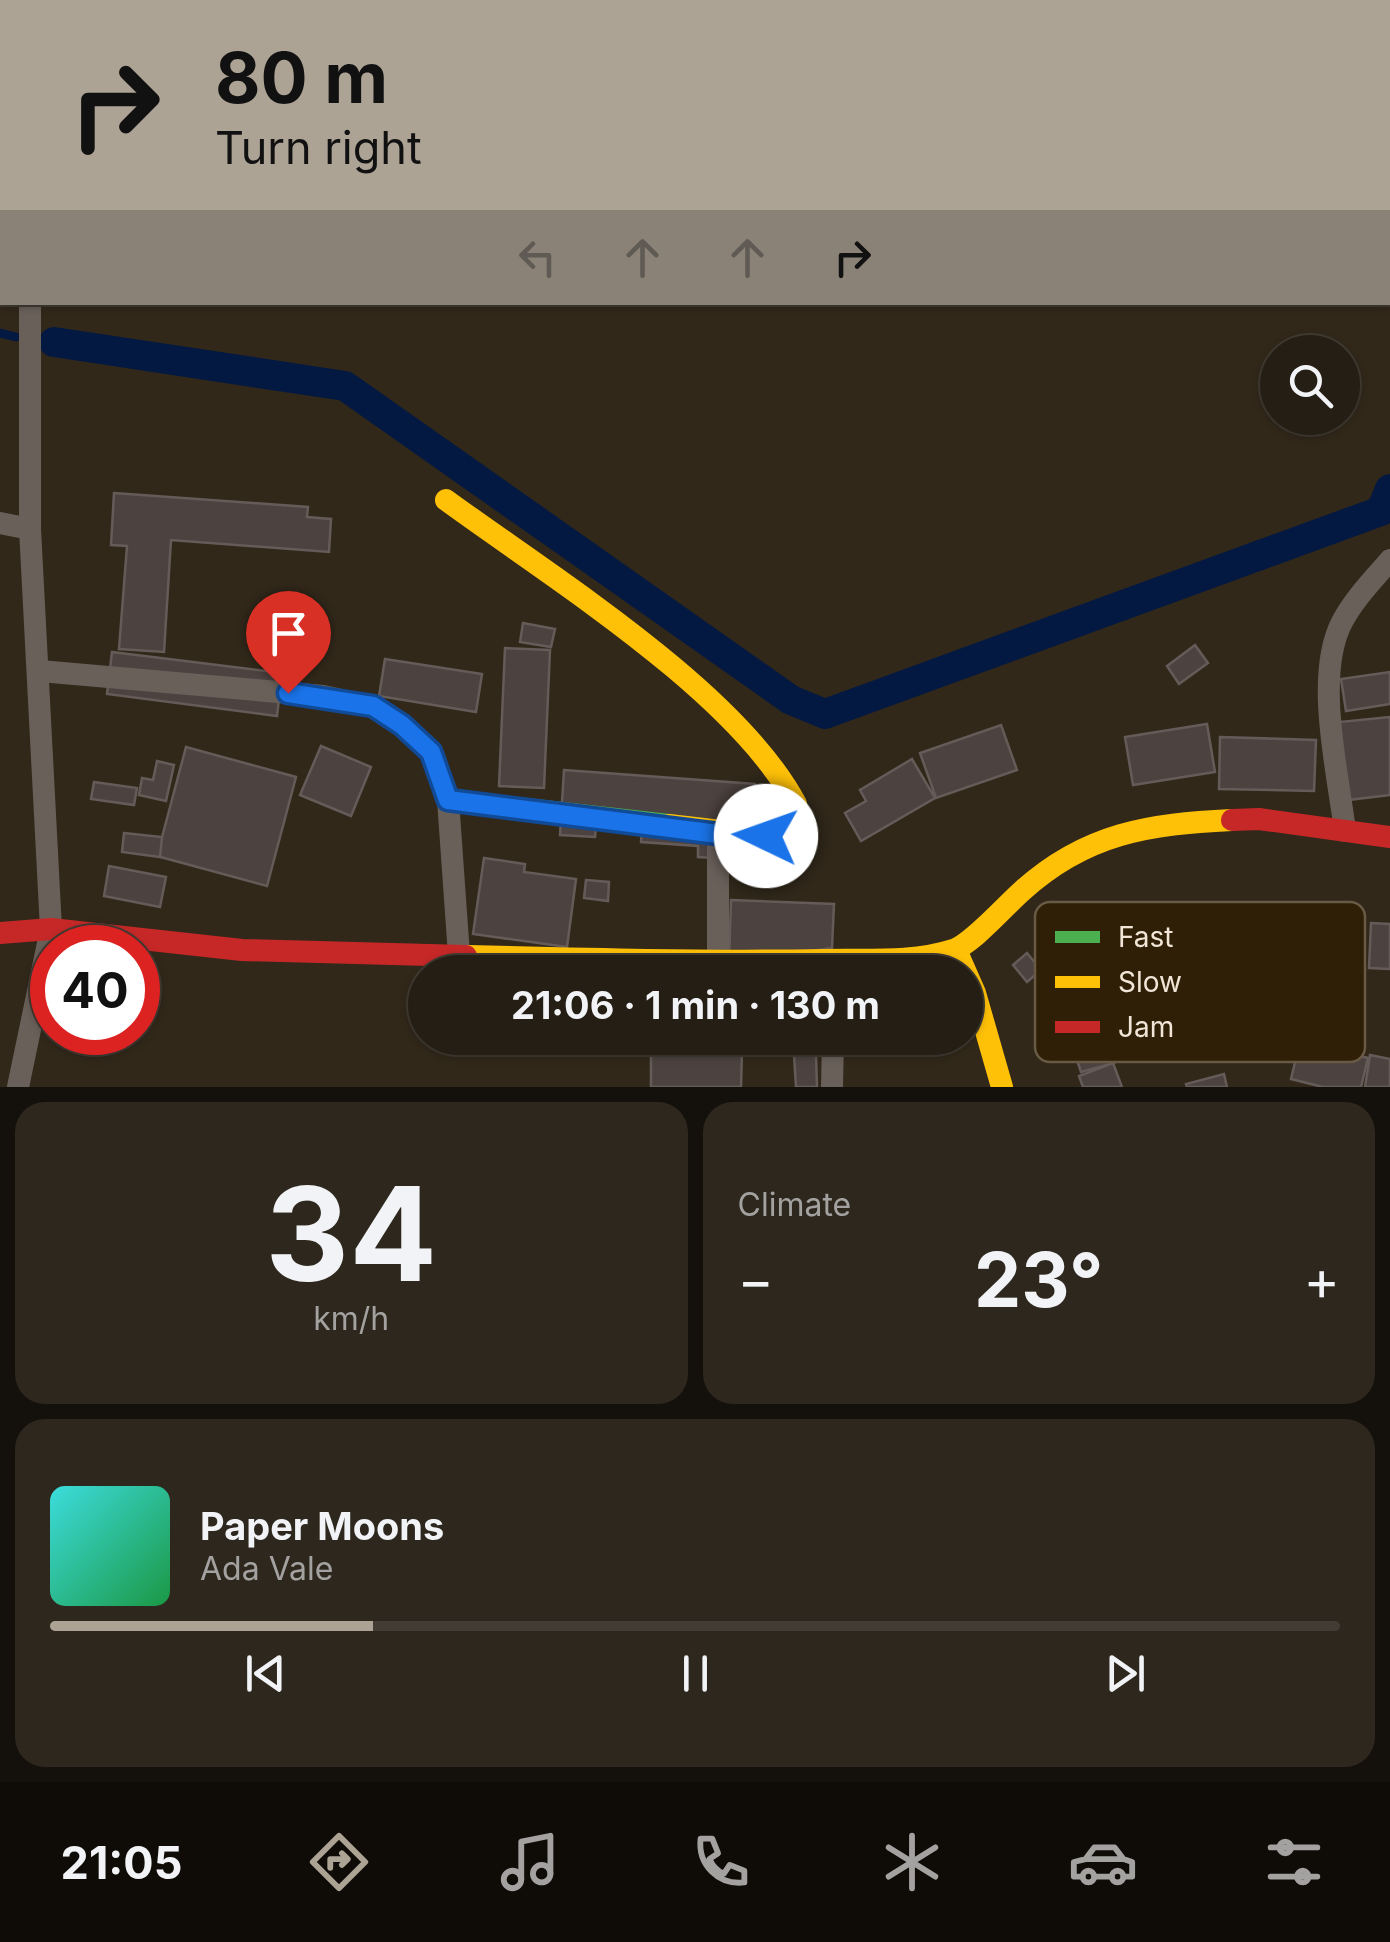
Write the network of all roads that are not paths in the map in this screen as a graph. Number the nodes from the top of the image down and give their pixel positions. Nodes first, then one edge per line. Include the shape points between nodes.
1 (30, 305) edge
2 (446, 500) dead end
3 (0, 522) edge
4 (30, 528) junction
5 (1390, 560) edge
6 (40, 672) junction
7 (448, 800) junction
8 (1345, 831) junction
9 (718, 834) junction
10 (1390, 836) edge
11 (51, 925) edge
12 (30, 931) edge
13 (0, 933) edge
14 (160, 941) edge
15 (956, 950) junction
16 (459, 955) joint
17 (718, 955) edge
18 (917, 955) edge
19 (30, 1030) edge
20 (833, 1055) edge
21 (18, 1087) edge
22 (832, 1087) edge
23 (1002, 1087) edge

1 - 4 street
2 - 9 main road via 682,678 760,746 792,785 796,804 766,836
3 - 4 street
4 - 6 street
5 - 8 street via 1340,625 1332,653 1330,711
6 - 7 street via 373,706 431,752
6 - 11 street
7 - 9 main road
7 - 16 street
8 - 10 main road
8 - 15 main road via 1259,820 1164,822 1119,834 1043,872
9 - 17 street
12 - 13 main road
14 - 16 main road via 242,950
15 - 18 main road
15 - 23 main road
19 - 21 street
20 - 22 street

